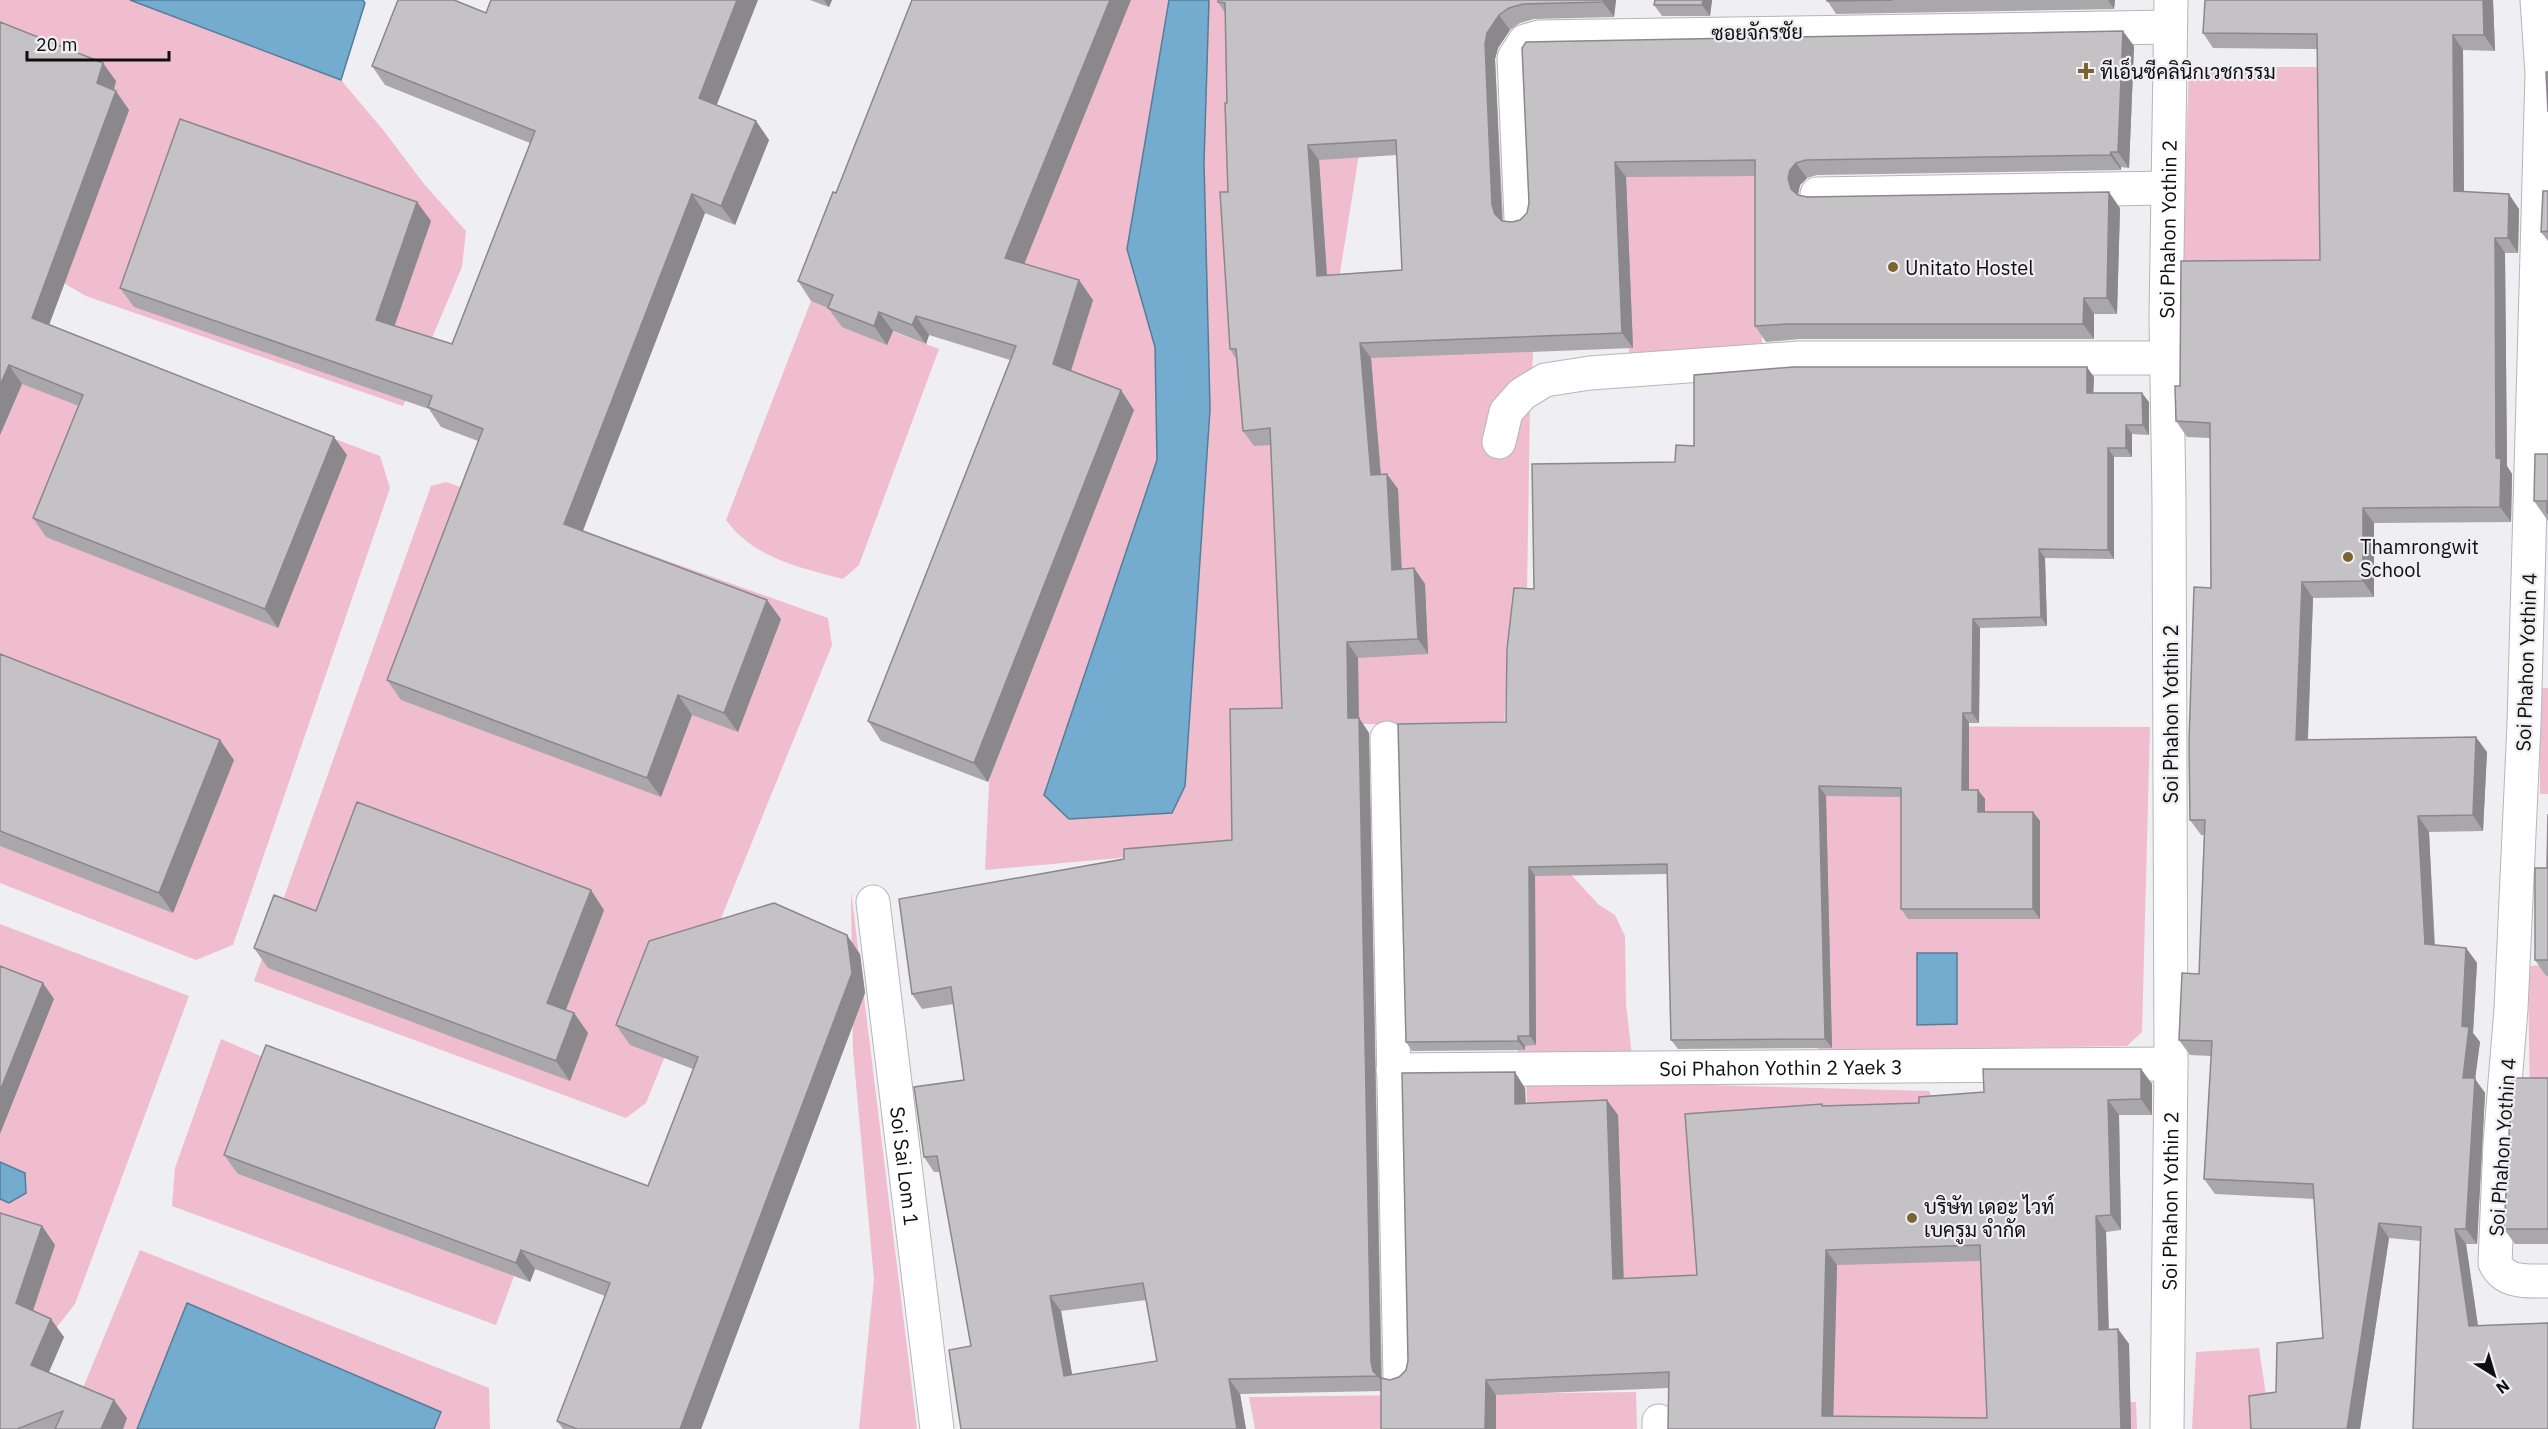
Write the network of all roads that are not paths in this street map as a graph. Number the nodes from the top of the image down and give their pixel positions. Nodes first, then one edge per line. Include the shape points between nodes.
1 (2536, 0) edge
2 (2171, 13) edge
3 (2167, 188) junction
4 (1817, 194) edge
5 (1521, 219) edge
6 (2167, 358) junction
7 (1498, 442) dead end
8 (1387, 738) dead end
9 (873, 902) dead end
10 (2171, 1064) junction
11 (1393, 1070) junction
12 (2548, 1281) edge
13 (1400, 1377) edge
14 (937, 1429) edge
15 (2167, 1429) edge

1 - 12 street, Soi Phahon Yothin 4 via 2541,95 2524,724 2495,1263 2500,1273 2510,1279
2 - 3 street, Soi Phahon Yothin 2
2 - 5 street, ซอยจักรชัย via 1539,37 1525,41 1514,58
3 - 4 street
3 - 6 street, Soi Phahon Yothin 2
6 - 7 street via 1799,358 1590,373 1545,380 1522,394 1506,412
6 - 10 street, Soi Phahon Yothin 2
8 - 11 street
9 - 14 street, Soi Sai Lom 1
10 - 11 street, Soi Phahon Yothin 2 Yaek 3
10 - 15 street, Soi Phahon Yothin 2
11 - 13 street

